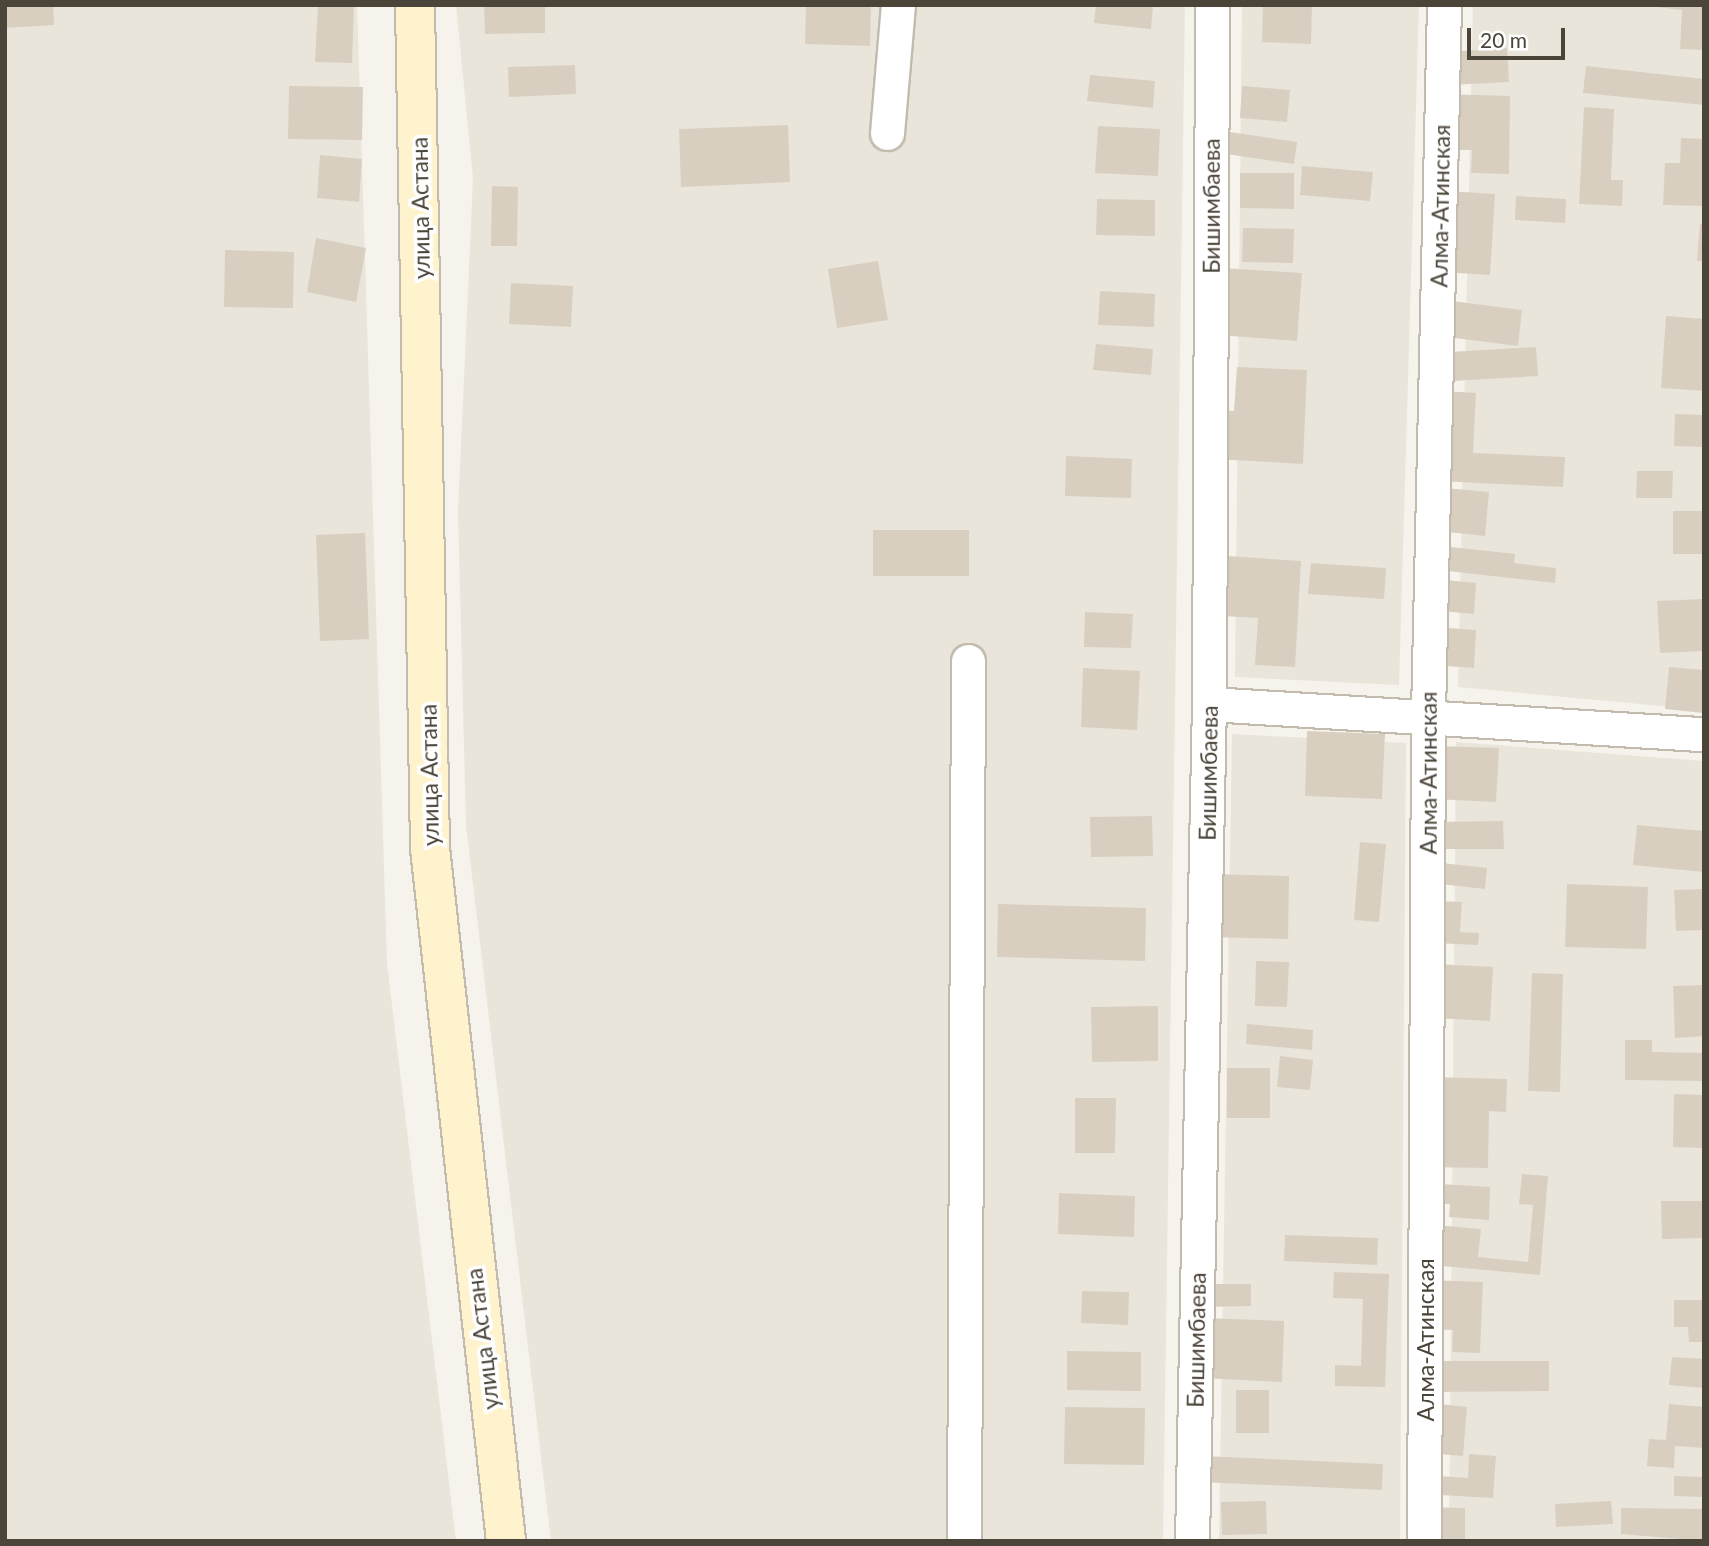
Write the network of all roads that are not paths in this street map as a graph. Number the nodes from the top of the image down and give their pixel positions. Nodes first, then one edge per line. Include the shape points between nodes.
1 (415, 5) edge
2 (898, 5) edge
3 (1212, 5) edge
4 (1444, 5) edge
5 (887, 133) dead end
6 (968, 661) dead end
7 (1209, 704) junction
8 (1428, 714) junction
9 (1704, 734) edge
10 (506, 1541) edge
11 (964, 1541) edge
12 (1192, 1541) edge
13 (1424, 1541) edge

1 - 10 main road, улица Астана via 430,848
2 - 5 street
3 - 7 street, Бишимбаева
4 - 8 street, Алма-Атинская
6 - 11 street
7 - 8 street
7 - 12 street, Бишимбаева
8 - 9 street
8 - 13 street, Алма-Атинская

